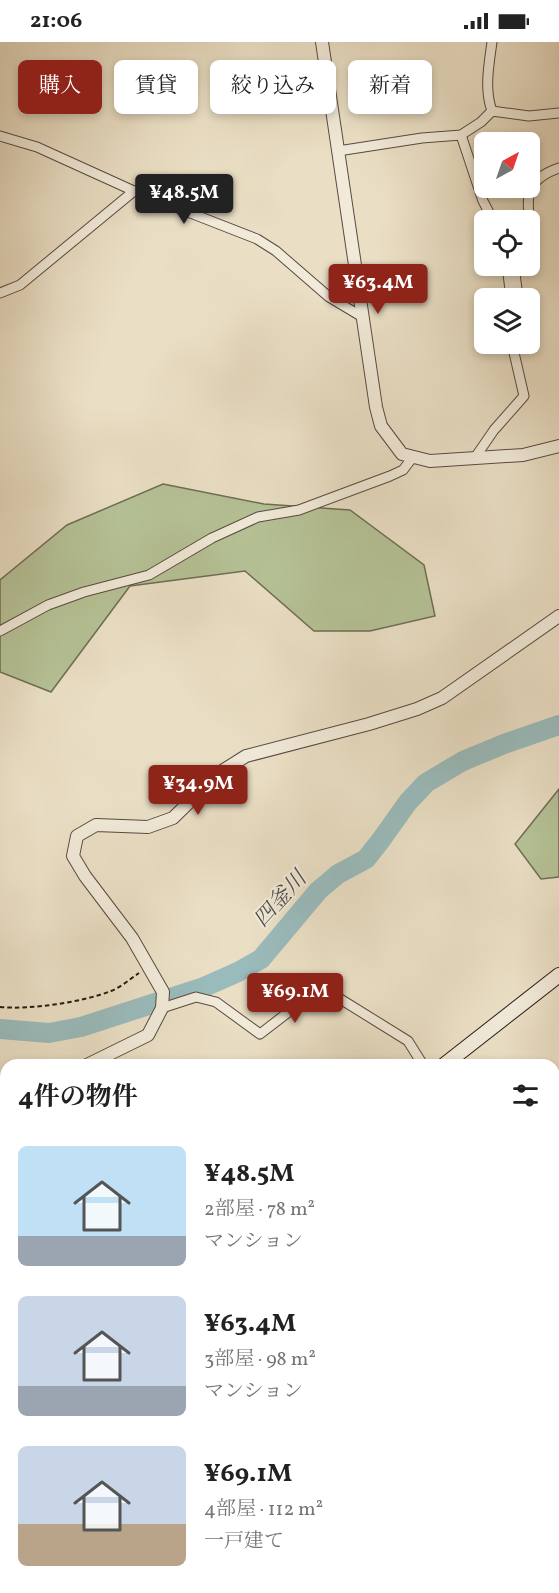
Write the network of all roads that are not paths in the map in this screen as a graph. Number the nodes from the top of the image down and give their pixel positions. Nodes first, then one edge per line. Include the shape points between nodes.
1 (322, 42) edge
2 (492, 42) edge
3 (492, 111) junction
4 (559, 113) edge
5 (461, 135) junction
6 (0, 136) edge
7 (338, 151) junction
8 (559, 168) edge
9 (134, 191) junction
10 (488, 210) edge
11 (529, 210) edge
12 (0, 293) edge
13 (364, 318) junction
14 (514, 354) edge
15 (559, 446) edge
16 (413, 457) junction
17 (474, 459) junction
18 (559, 616) edge
19 (0, 631) edge
20 (559, 975) edge
21 (162, 1008) junction
22 (99, 1059) edge
23 (419, 1059) edge
24 (452, 1059) edge

1 - 7 street
2 - 3 street via 488,71
3 - 4 street via 529,116
3 - 5 street
5 - 7 street
5 - 10 street
6 - 9 street via 37,147
7 - 13 street
8 - 11 street via 541,176 530,190
9 - 12 street via 20,285
9 - 13 street via 257,239 329,297
13 - 16 street via 381,426 402,454
14 - 17 street via 524,396
15 - 17 street via 523,455
16 - 17 street via 430,461
16 - 19 street via 403,470 390,476 299,510 258,517 212,538 149,575 57,602
18 - 21 street via 442,698 417,709 246,756 219,773 173,819 148,826 96,825 77,836 74,856 149,967 163,992
20 - 24 main road
21 - 22 street via 147,1035
21 - 23 street via 196,997 216,1002 260,1034 321,987 408,1041

